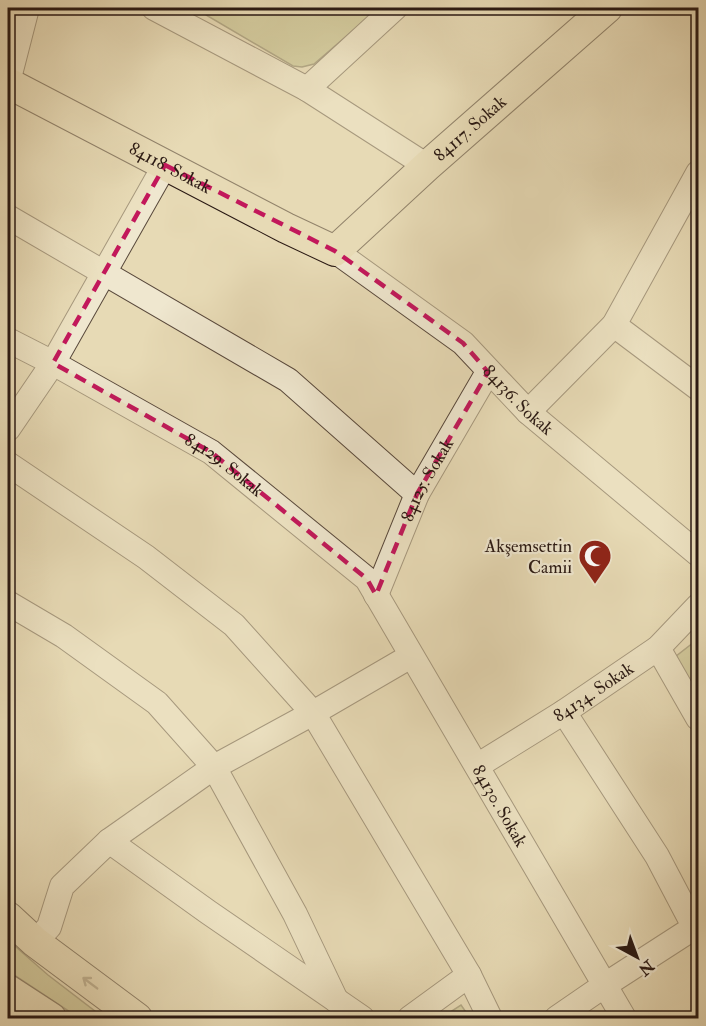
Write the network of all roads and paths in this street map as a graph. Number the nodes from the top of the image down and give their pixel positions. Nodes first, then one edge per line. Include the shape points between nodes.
1 (27, 8) edge
2 (395, 8) edge
3 (607, 8) edge
4 (162, 9) edge
5 (8, 83) edge
6 (307, 88) junction
7 (165, 165) junction
8 (427, 166) junction
9 (699, 173) edge
10 (8, 217) edge
11 (335, 251) junction
12 (103, 274) junction
13 (614, 325) junction
14 (8, 340) edge
15 (53, 363) junction
16 (488, 372) junction
17 (699, 388) edge
18 (528, 412) junction
19 (8, 429) edge
20 (8, 464) edge
21 (417, 494) junction
22 (699, 554) edge
23 (376, 595) junction
24 (8, 603) edge
25 (699, 606) edge
26 (658, 648) junction
27 (411, 656) junction
28 (564, 711) junction
29 (314, 713) junction
30 (699, 718) edge
31 (477, 766) junction
32 (213, 767) junction
33 (109, 841) junction
34 (8, 917) edge
35 (697, 928) edge
36 (35, 942) junction
37 (469, 975) junction
38 (605, 985) junction
39 (8, 990) edge
40 (336, 1000) junction
41 (51, 1018) edge
42 (137, 1018) edge
43 (362, 1018) edge
44 (410, 1018) edge
45 (490, 1018) edge
46 (557, 1018) edge
47 (624, 1018) edge

1 - 5 street
2 - 6 street
3 - 8 main road, 84117. Sokak
4 - 6 street
5 - 7 main road, 84118. Sokak
6 - 8 street
7 - 11 main road, 84118. Sokak
7 - 12 street
8 - 11 main road, 84117. Sokak
9 - 13 street
10 - 12 street
11 - 16 street, 84136. Sokak via 463,344
12 - 15 street
12 - 21 street via 288,380
13 - 17 street
13 - 18 street
14 - 15 street, 84129. Sokak
15 - 19 street
15 - 23 street, 84129. Sokak via 211,452 367,579
16 - 18 street, 84136. Sokak
16 - 21 street, 84125. Sokak
18 - 22 street, 84136. Sokak
20 - 29 street via 146,557 234,625
21 - 23 street, 84125. Sokak
23 - 27 street, 84130. Sokak
24 - 32 street via 64,636 157,702
25 - 26 street, 84134. Sokak
26 - 28 street, 84134. Sokak
26 - 30 street
27 - 29 street
27 - 31 street, 84130. Sokak
28 - 31 street, 84134. Sokak
28 - 35 street via 657,856
29 - 32 street
29 - 37 street
31 - 38 street, 84130. Sokak
32 - 33 street
32 - 40 street via 295,914
33 - 36 street via 62,886 49,927
33 - 40 street
34 - 36 main road
35 - 38 street
42 -> 36 main road
37 - 44 street
37 - 45 street
38 - 46 street
38 - 47 street, 84130. Sokak
39 - 41 main road
40 - 43 street

